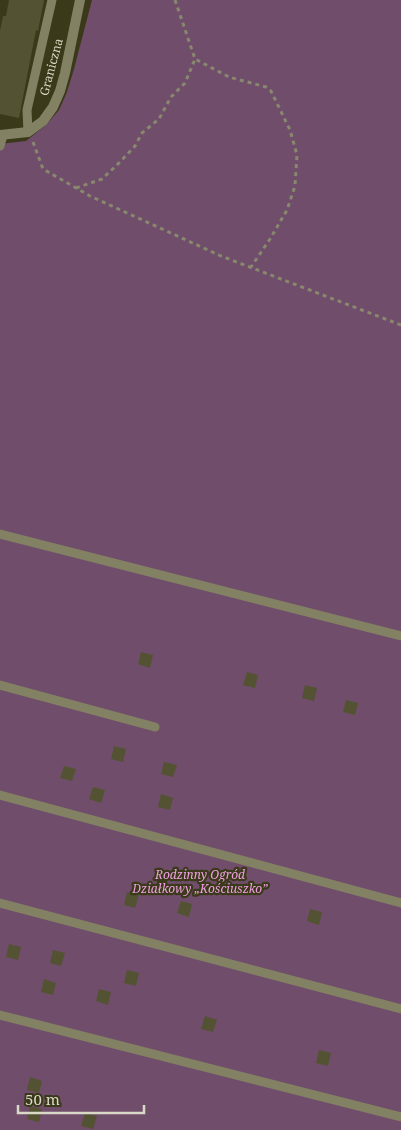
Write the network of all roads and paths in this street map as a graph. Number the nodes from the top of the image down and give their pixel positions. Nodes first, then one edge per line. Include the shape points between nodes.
1 (52, 0) edge
2 (80, 0) edge
3 (175, 0) edge
4 (195, 59) junction
5 (28, 132) junction
6 (1, 135) edge
7 (0, 146) edge
8 (76, 188) junction
9 (251, 267) junction
10 (401, 325) edge
11 (0, 534) edge
12 (401, 636) edge
13 (0, 685) edge
14 (154, 727) dead end
15 (0, 794) edge
16 (0, 903) edge
17 (401, 903) edge
18 (401, 1009) edge
19 (0, 1015) edge
20 (401, 1117) edge

1 - 5 lane via 27,110
2 - 5 street, Graniczna via 60,91 43,121
3 - 4 path
4 - 8 path via 185,83 171,96 159,119 142,133 135,146 102,179
4 - 9 path via 271,91 290,130 297,155 295,186 287,210
5 - 6 street
5 - 8 path via 43,169
6 - 7 lane
8 - 9 path
9 - 10 path
11 - 12 lane
13 - 14 lane
15 - 17 lane
16 - 18 lane
19 - 20 lane

